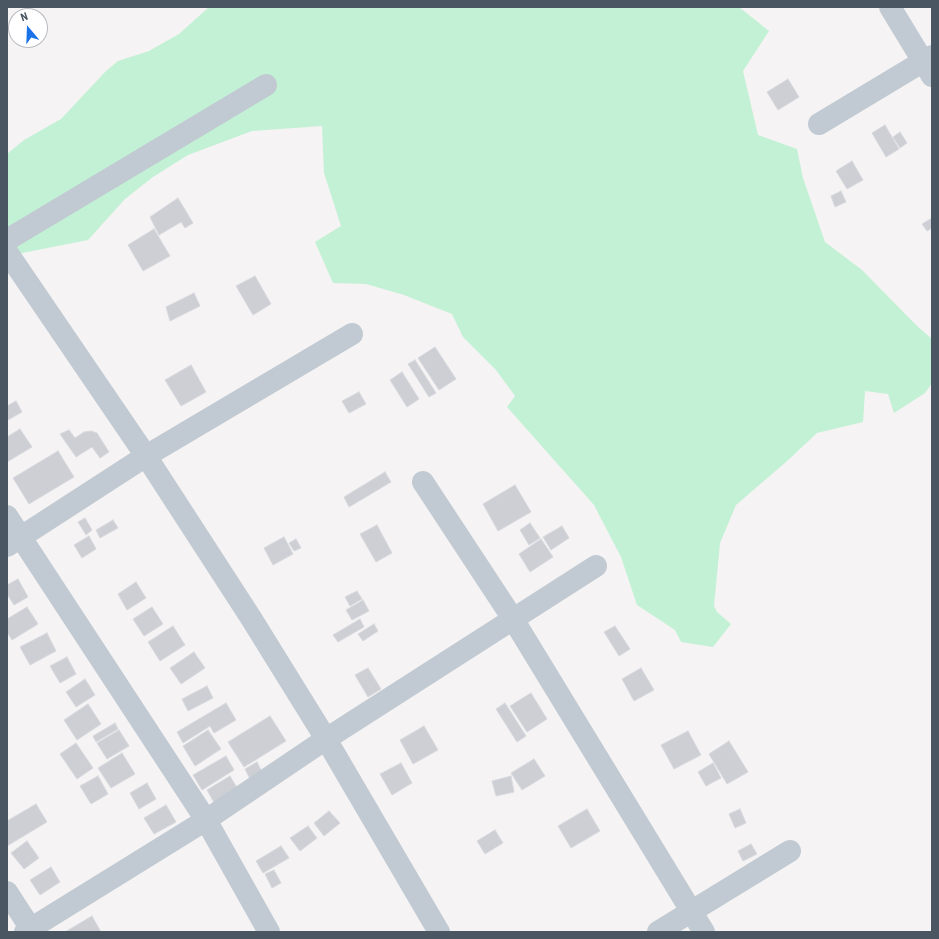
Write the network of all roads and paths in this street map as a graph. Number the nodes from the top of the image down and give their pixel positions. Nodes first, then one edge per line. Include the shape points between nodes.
1 (890, 7) edge
2 (929, 65) edge
3 (266, 85) dead end
4 (819, 124) dead end
5 (7, 240) edge
6 (7, 252) edge
7 (352, 334) dead end
8 (146, 456) junction
9 (423, 482) dead end
10 (7, 516) edge
11 (14, 542) edge
12 (596, 566) dead end
13 (513, 619) junction
14 (326, 739) junction
15 (206, 820) junction
16 (790, 851) dead end
17 (7, 892) edge
18 (691, 911) junction
19 (30, 931) edge
20 (269, 932) edge
21 (439, 932) edge
22 (658, 932) edge
23 (704, 932) edge

1 - 2 street
2 - 4 street
3 - 5 street
6 - 8 street
7 - 8 street
8 - 11 street
8 - 14 street
9 - 13 street
10 - 11 street
11 - 15 street
12 - 13 street
13 - 14 street
13 - 18 street
14 - 15 street
14 - 21 street
15 - 19 street
15 - 20 street
16 - 18 street
17 - 19 street
18 - 22 street
18 - 23 street

